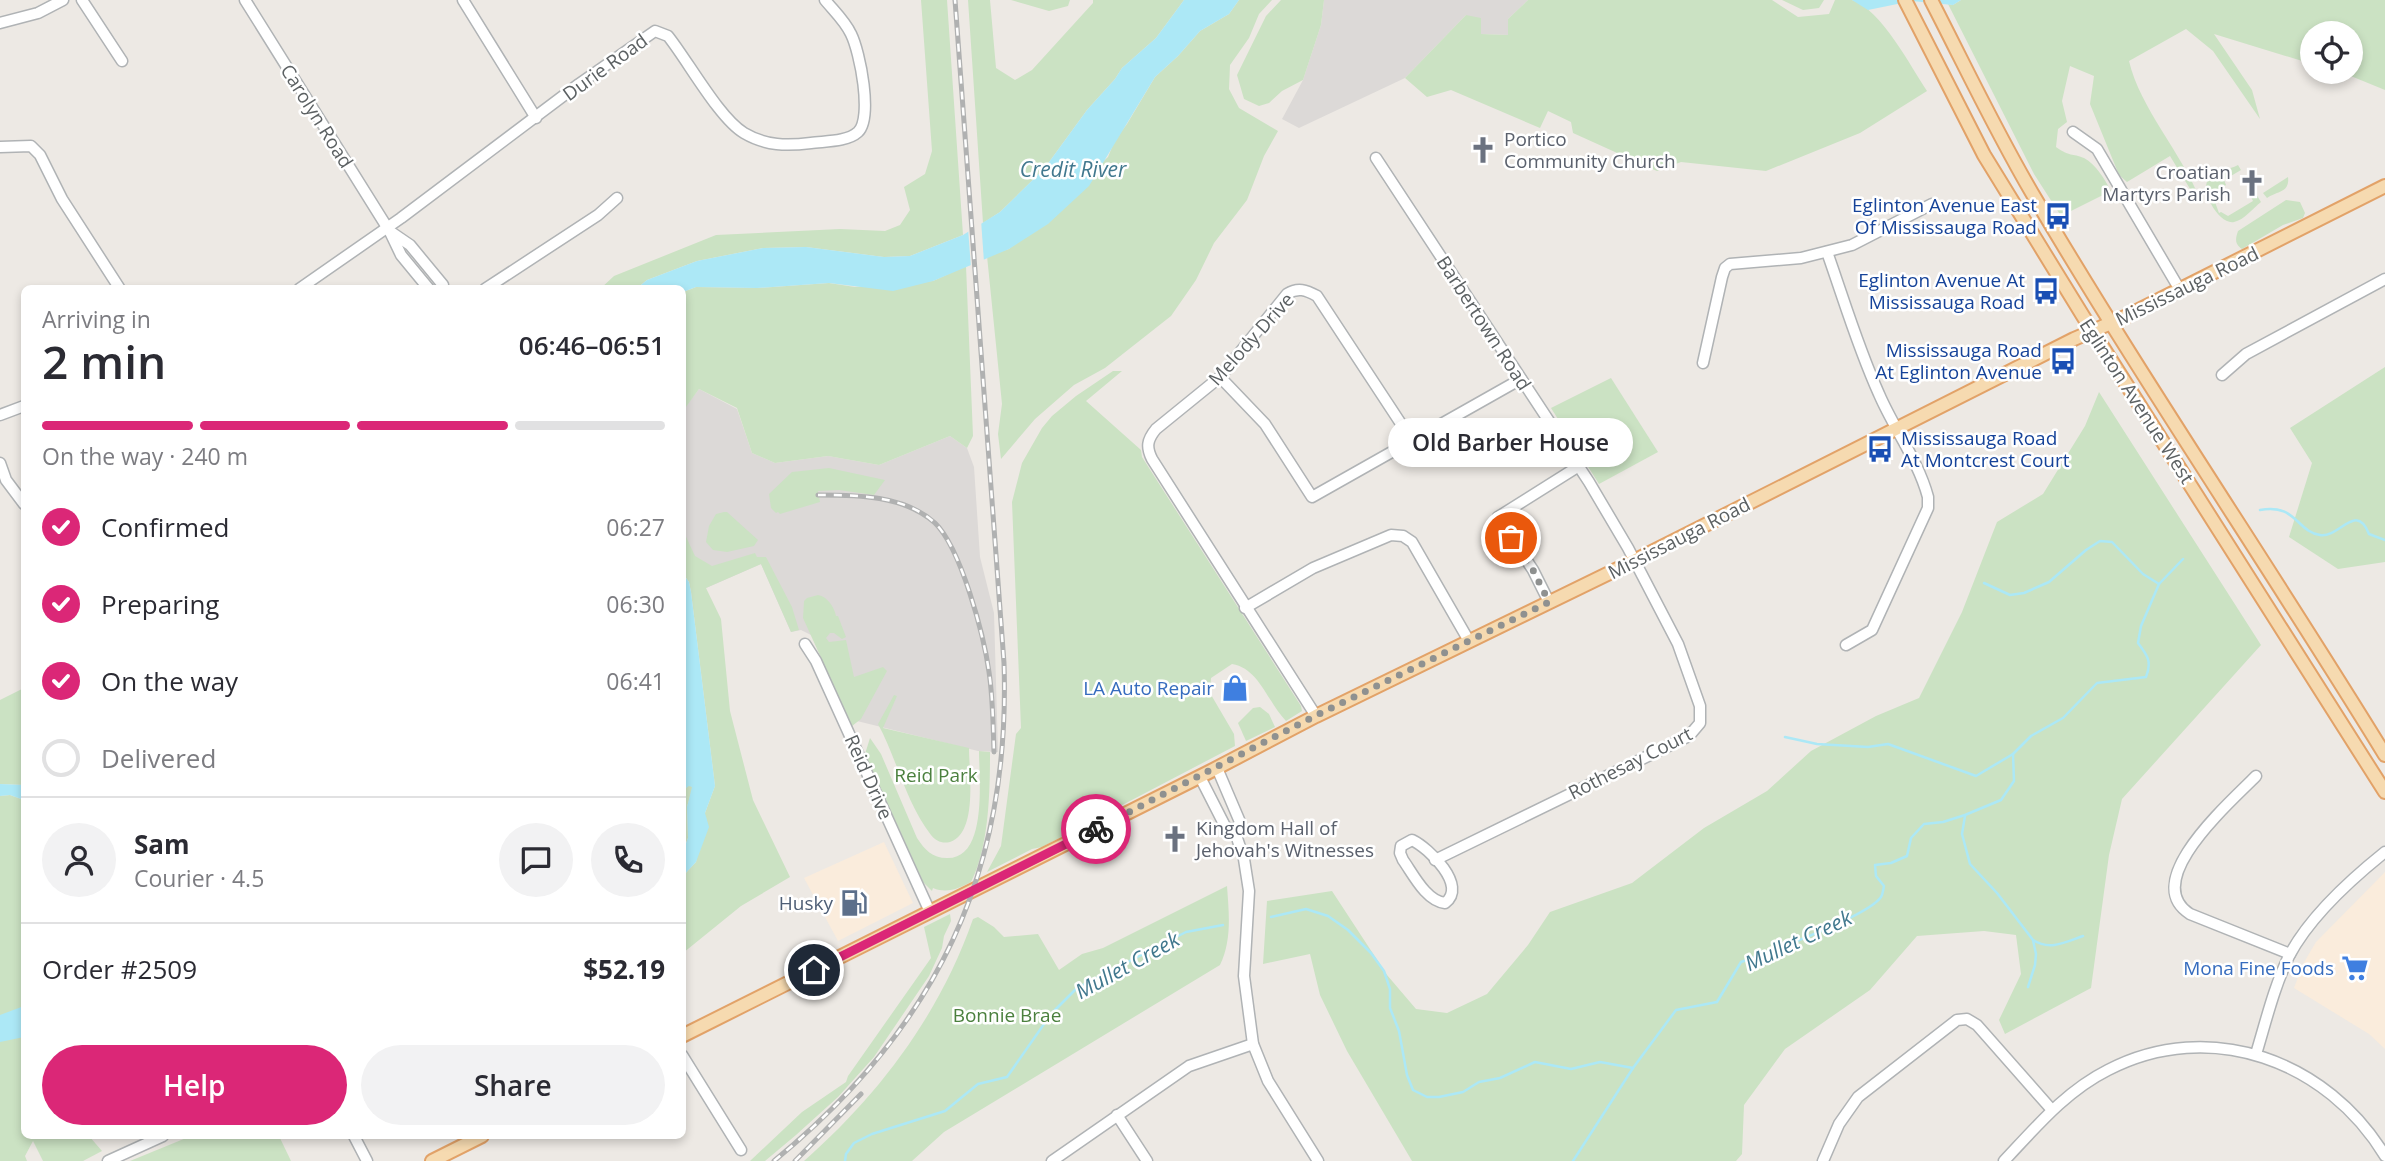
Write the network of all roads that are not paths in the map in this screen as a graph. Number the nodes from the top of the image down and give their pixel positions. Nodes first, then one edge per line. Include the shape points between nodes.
1 (63, 0) edge
2 (82, 0) edge
3 (245, 0) edge
4 (463, 0) edge
5 (825, 0) edge
6 (1905, 0) edge
7 (1931, 0) edge
8 (0, 23) edge
9 (122, 61) dead end
10 (536, 118) junction
11 (2073, 132) dead end
12 (0, 146) edge
13 (1376, 158) dead end
14 (2385, 186) edge
15 (617, 198) dead end
16 (1932, 204) dead end
17 (388, 230) junction
18 (1827, 252) junction
19 (2385, 279) edge
20 (117, 285) edge
21 (305, 285) edge
22 (426, 285) edge
23 (443, 285) edge
24 (491, 285) edge
25 (2180, 290) junction
26 (2112, 323) junction
27 (2092, 331) junction
28 (1703, 363) dead end
29 (2222, 375) dead end
30 (1220, 377) junction
31 (1521, 379) junction
32 (21, 408) edge
33 (0, 415) edge
34 (1898, 428) junction
35 (1411, 439) junction
36 (0, 463) edge
37 (1579, 467) junction
38 (21, 500) edge
39 (1634, 561) junction
40 (1549, 602) junction
41 (1245, 608) junction
42 (1469, 641) junction
43 (805, 644) dead end
44 (1846, 645) dead end
45 (1315, 716) junction
46 (2385, 754) edge
47 (1217, 768) junction
48 (2256, 776) dead end
49 (1200, 777) junction
50 (2385, 792) edge
51 (1235, 832) junction
52 (2385, 852) edge
53 (1435, 860) junction
54 (930, 912) junction
55 (2290, 954) junction
56 (686, 1034) edge
57 (1253, 1044) junction
58 (2256, 1054) junction
59 (686, 1061) edge
60 (2052, 1110) junction
61 (1117, 1115) junction
62 (156, 1139) edge
63 (356, 1139) edge
64 (476, 1139) edge
65 (741, 1150) dead end
66 (2385, 1156) edge
67 (108, 1161) edge
68 (367, 1161) edge
69 (432, 1161) edge
70 (1052, 1161) edge
71 (1147, 1161) edge
72 (1318, 1161) edge
73 (1823, 1161) edge
74 (2004, 1161) edge

1 - 8 street via 38,13
2 - 9 street
3 - 17 street, Carolyn Road
4 - 10 street
5 - 10 street, Durie Road via 856,47 866,109 855,135 783,146 744,133 726,117 668,36 655,31
6 - 27 main road, Eglinton Avenue West via 1984,155
7 - 26 main road, Eglinton Avenue West via 2031,191
10 - 17 street, Durie Road
11 - 25 street via 2097,149
12 - 20 street via 31,146 40,155 62,199
13 - 31 street, Barbertown Road
14 - 25 main road, Mississauga Road
15 - 24 street
16 - 18 street via 1852,245
17 - 21 street, Durie Road
17 - 22 street, Carolyn Road
17 - 23 street, Carolyn Road via 410,245
18 - 28 street via 1725,268
18 - 34 street via 1859,349
19 - 29 street via 2246,354
25 - 26 main road, Mississauga Road
26 - 27 main road, Mississauga Road
26 - 46 main road, Eglinton Avenue West
27 - 34 main road, Mississauga Road
27 - 50 main road, Eglinton Avenue West
30 - 35 street via 1265,424 1312,497
30 - 35 street, Melody Drive via 1287,294 1301,289 1317,296
30 - 41 street, Melody Drive via 1156,429 1147,449
31 - 35 street
31 - 37 street, Barbertown Road
32 - 33 street
34 - 39 main road, Mississauga Road
34 - 44 street via 1925,488 1928,508 1872,630
36 - 38 street
37 - 39 street, Barbertown Road
37 - 40 street via 1498,517
39 - 40 main road, Mississauga Road
39 - 53 street, Rothesay Court via 1678,644 1701,710 1698,727 1689,736
40 - 42 main road, Mississauga Road
41 - 42 street via 1313,568 1391,535 1403,536 1412,542
41 - 45 street, Melody Drive
42 - 45 main road, Mississauga Road
43 - 54 street, Reid Drive
45 - 47 main road, Mississauga Road
47 - 49 main road, Mississauga Road
47 - 51 street via 1240,822
48 - 55 street via 2194,840 2181,863 2174,896 2190,914
49 - 51 street via 1225,826
49 - 54 main road, Mississauga Road
51 - 57 street via 1249,891 1244,976
52 - 55 street via 2315,919
53 - 53 street via 1412,840 1401,846 1403,860 1431,897 1445,902 1454,891
54 - 56 main road, Mississauga Road
55 - 58 street
57 - 61 street via 1189,1066
57 - 72 street via 1268,1081
58 - 60 street via 2194,1047 2147,1054 2107,1070
58 - 66 street via 2300,1073 2333,1095 2366,1127
59 - 65 street
60 - 73 street via 1977,1025 1957,1020 1858,1097 1839,1124
60 - 74 street
61 - 70 street
61 - 71 street
62 - 67 street
63 - 68 street
64 - 69 main road

